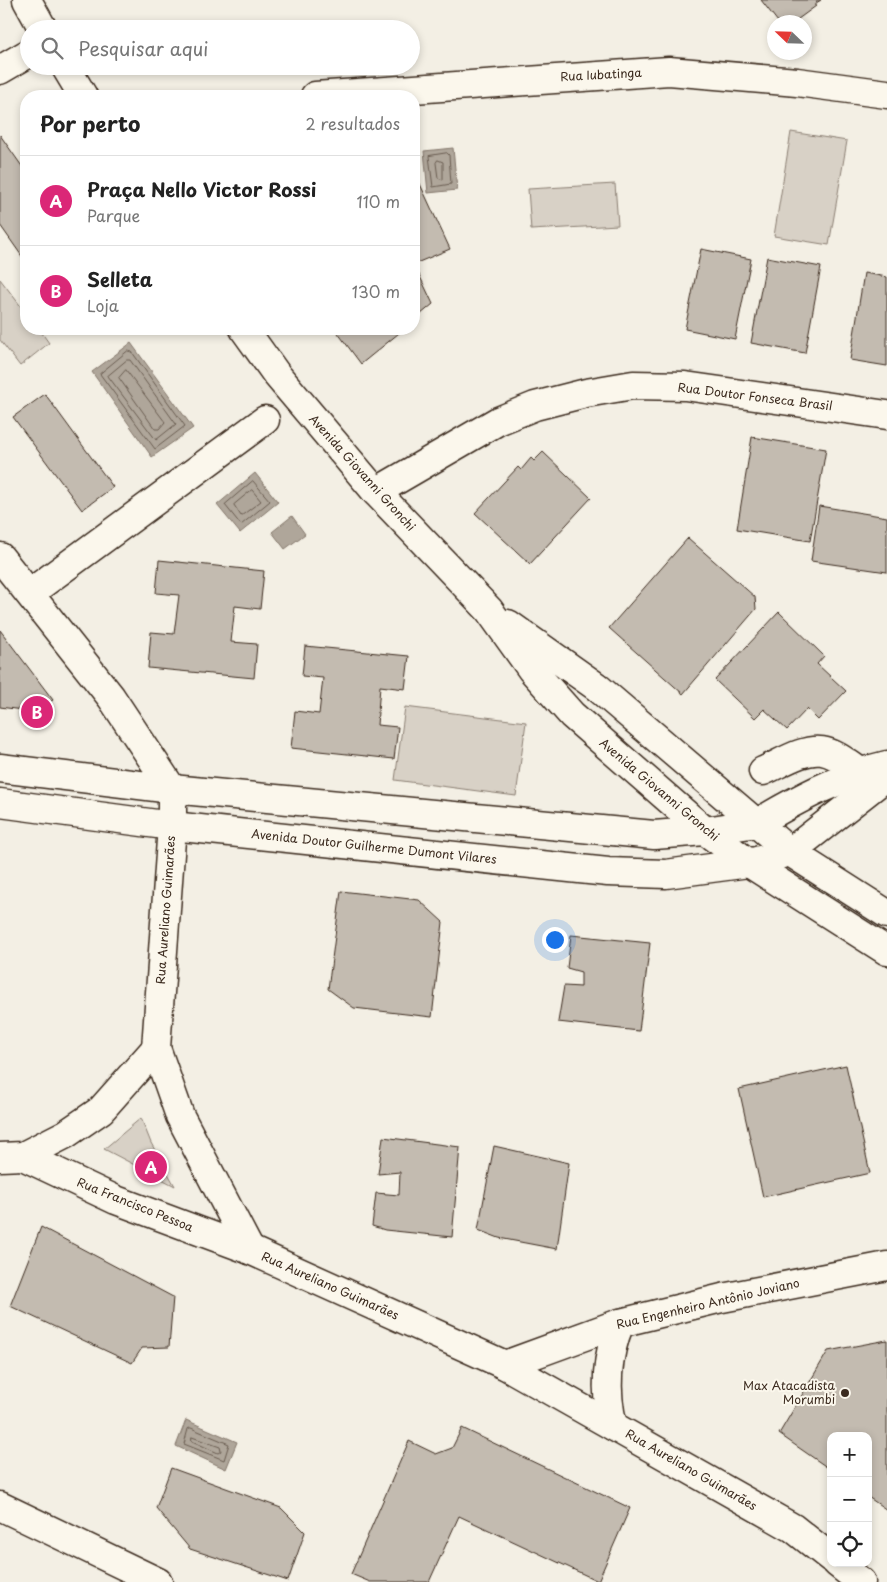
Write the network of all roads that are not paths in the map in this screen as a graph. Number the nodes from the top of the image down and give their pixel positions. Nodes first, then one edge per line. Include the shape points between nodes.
1 (27, 0) edge
2 (38, 20) edge
3 (20, 58) edge
4 (0, 70) edge
5 (71, 75) edge
6 (80, 90) edge
7 (400, 90) edge
8 (887, 94) edge
9 (248, 335) edge
10 (887, 416) edge
11 (265, 420) dead end
12 (376, 492) junction
13 (0, 557) edge
14 (30, 593) junction
15 (489, 610) junction
16 (887, 765) edge
17 (0, 768) edge
18 (763, 771) dead end
19 (859, 771) junction
20 (887, 776) edge
21 (172, 790) junction
22 (0, 803) edge
23 (757, 823) junction
24 (172, 826) junction
25 (705, 831) junction
26 (790, 852) junction
27 (749, 863) junction
28 (887, 914) edge
29 (887, 951) edge
30 (156, 1048) junction
31 (11, 1157) edge
32 (250, 1250) junction
33 (887, 1266) edge
34 (620, 1322) junction
35 (505, 1364) junction
36 (613, 1426) junction
37 (0, 1506) edge
38 (827, 1555) edge
39 (842, 1567) edge
40 (158, 1582) edge
41 (861, 1582) edge

1 - 2 street
3 - 4 street
5 - 6 street
7 - 8 street, Rua Iubatinga via 669,71
9 - 12 street, Avenida Giovanni Gronchi via 277,375
10 - 12 street, Rua Doutor Fonseca Brasil via 685,386 633,385 543,404 498,421
11 - 14 street
12 - 15 street, Avenida Giovanni Gronchi
13 - 14 street
14 - 21 street via 112,697
15 - 23 street, Avenida Giovanni Gronchi via 597,687
15 - 25 street, Avenida Giovanni Gronchi via 532,670 572,715
16 - 19 street
17 - 21 street
18 - 19 street via 805,753 821,750
19 - 23 street via 802,796
20 - 26 street
21 - 24 street, Rua Aureliano Guimarães
21 - 25 street via 644,835
22 - 24 street, Avenida Doutor Guilherme Dumont Vilares
23 - 25 street
23 - 26 street, Avenida Giovanni Gronchi
24 - 27 street, Avenida Doutor Guilherme Dumont Vilares via 608,872 666,874
24 - 30 street, Rua Aureliano Guimarães
25 - 27 street, Avenida Giovanni Gronchi
26 - 27 street, Avenida Doutor Guilherme Dumont Vilares
26 - 28 street, Avenida Giovanni Gronchi
27 - 29 street, Avenida Giovanni Gronchi
30 - 31 street, Rua Francisco Pessoa via 101,1110 66,1134
30 - 32 street, Rua Aureliano Guimarães via 180,1116
31 - 32 street, Rua Francisco Pessoa
32 - 35 street, Rua Aureliano Guimarães
33 - 34 street, Rua Engenheiro Antônio Joviano via 722,1298
34 - 35 street, Rua Engenheiro Antônio Joviano
34 - 36 street via 607,1372 608,1408
35 - 36 street, Rua Aureliano Guimarães
36 - 38 street, Rua Aureliano Guimarães via 792,1528
37 - 40 street
39 - 41 street

